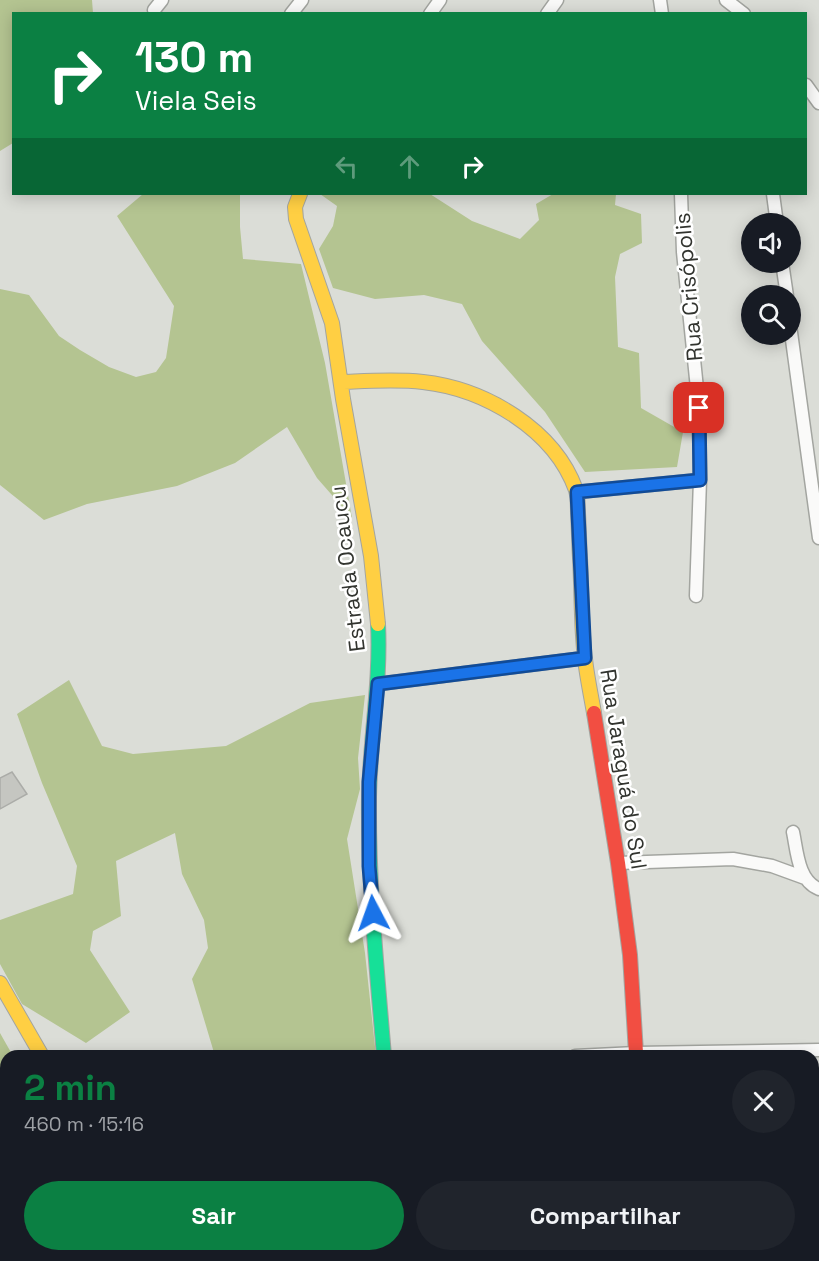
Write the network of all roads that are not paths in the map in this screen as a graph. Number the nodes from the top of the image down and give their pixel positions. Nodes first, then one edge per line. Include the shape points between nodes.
1 (302, 0) edge
2 (727, 0) edge
3 (293, 12) edge
4 (742, 12) edge
5 (807, 86) edge
6 (819, 103) edge
7 (300, 195) edge
8 (681, 195) edge
9 (773, 195) edge
10 (776, 213) edge
11 (793, 345) edge
12 (341, 382) junction
13 (700, 480) junction
14 (577, 492) junction
15 (819, 538) edge
16 (696, 596) dead end
17 (585, 658) junction
18 (378, 684) junction
19 (793, 832) dead end
20 (618, 863) junction
21 (805, 878) junction
22 (819, 888) edge
23 (0, 982) edge
24 (39, 1050) edge
25 (384, 1050) edge
26 (636, 1050) edge

1 - 3 street
2 - 4 street
5 - 6 street
7 - 12 street, Estrada Ocaucu via 295,210 298,224 331,321
8 - 13 street, Rua Crisópolis via 699,408
9 - 10 street
11 - 15 street
12 - 14 street via 424,382 489,401 522,420 546,444 565,467
12 - 18 street, Estrada Ocaucu via 377,609
13 - 14 street
13 - 16 street, Rua Crisópolis
14 - 17 street, Rua Jaraguá do Sul
17 - 18 street
17 - 20 street, Rua Jaraguá do Sul
18 - 25 street, Estrada Ocaucu via 369,782 369,866
19 - 21 street
20 - 21 street via 734,859 772,866
20 - 26 street, Rua Jaraguá do Sul via 630,955
21 - 22 street
23 - 24 street

